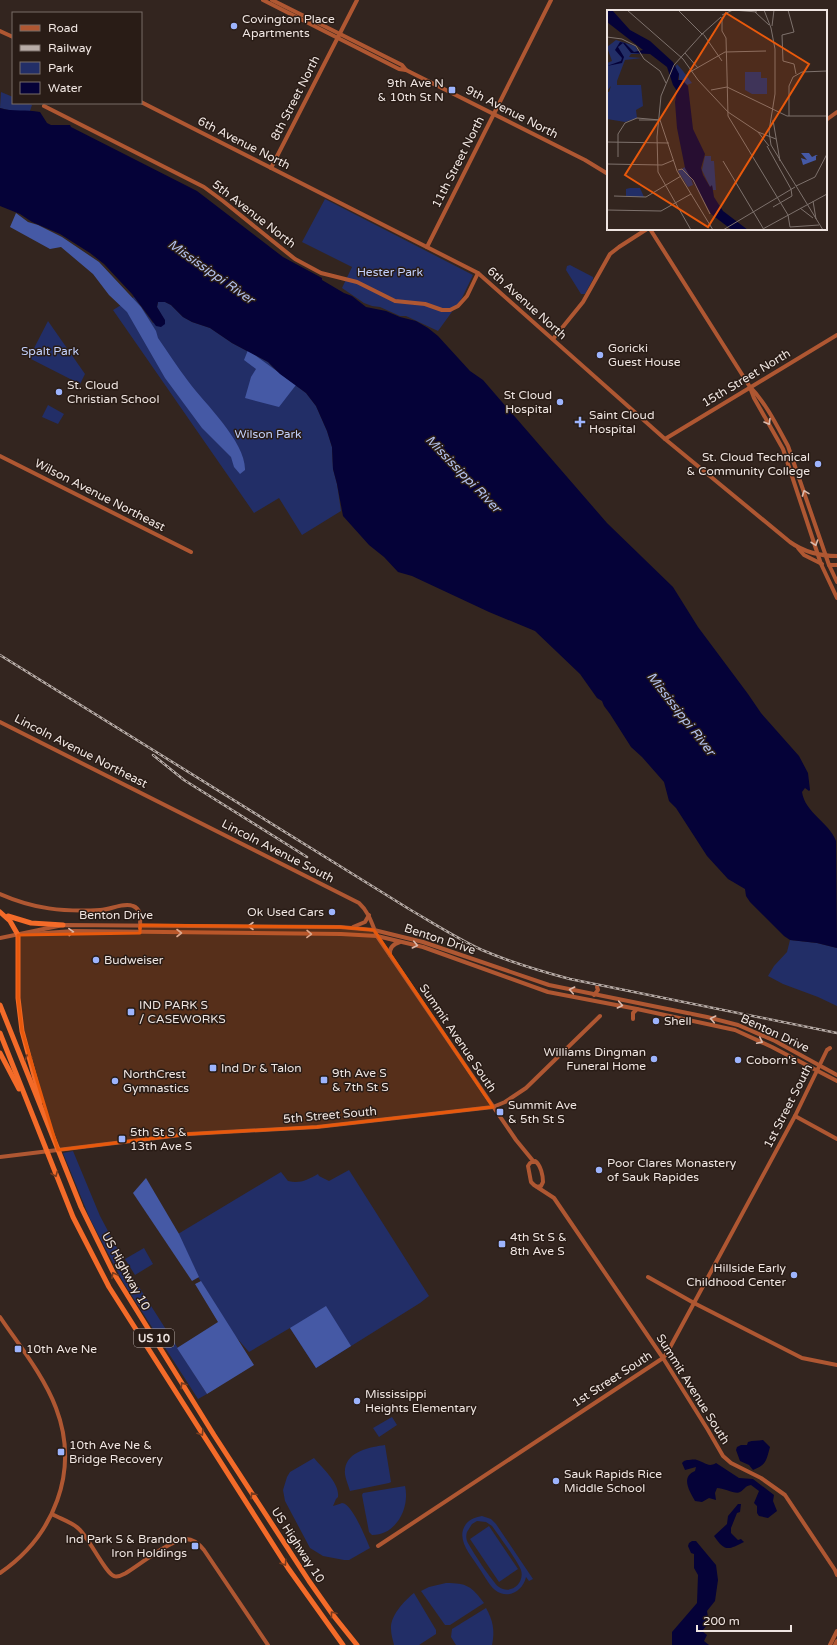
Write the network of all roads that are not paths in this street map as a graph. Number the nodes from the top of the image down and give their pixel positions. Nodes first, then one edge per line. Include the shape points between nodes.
1 (263, 0) edge
2 (272, 0) edge
3 (357, 0) edge
4 (551, 0) edge
5 (0, 31) edge
6 (338, 36) junction
7 (12, 37) edge
8 (142, 103) edge
9 (44, 106) dead end
10 (837, 112) edge
11 (494, 114) junction
12 (827, 119) edge
13 (271, 168) junction
14 (607, 173) edge
15 (646, 230) edge
16 (649, 230) edge
17 (427, 247) junction
18 (478, 273) junction
19 (837, 335) edge
20 (553, 339) junction
21 (750, 387) junction
22 (665, 440) junction
23 (0, 456) edge
24 (797, 546) junction
25 (191, 552) dead end
26 (819, 555) junction
27 (826, 556) junction
28 (837, 556) edge
29 (821, 564) junction
30 (829, 565) junction
31 (837, 565) edge
32 (837, 582) edge
33 (837, 598) edge
34 (0, 722) edge
35 (153, 798) joint
36 (0, 894) edge
37 (0, 912) edge
38 (369, 915) junction
39 (63, 925) junction
40 (140, 925) junction
41 (351, 928) junction
42 (374, 930) junction
43 (140, 933) junction
44 (18, 935) junction
45 (377, 936) junction
46 (0, 938) edge
47 (400, 942) junction
48 (390, 956) junction
49 (597, 987) dead end
50 (594, 995) junction
51 (0, 1005) edge
52 (637, 1009) junction
53 (600, 1016) dead end
54 (633, 1019) dead end
55 (0, 1033) edge
56 (830, 1048) dead end
57 (0, 1053) edge
58 (819, 1066) junction
59 (817, 1070) junction
60 (837, 1075) edge
61 (837, 1081) edge
62 (493, 1107) junction
63 (795, 1116) junction
64 (38, 1131) junction
65 (51, 1134) junction
66 (837, 1139) edge
67 (524, 1151) junction
68 (0, 1157) edge
69 (534, 1162) junction
70 (528, 1166) junction
71 (543, 1182) junction
72 (537, 1187) junction
73 (550, 1194) junction
74 (648, 1276) dead end
75 (694, 1303) junction
76 (0, 1317) edge
77 (663, 1358) junction
78 (837, 1364) edge
79 (52, 1514) junction
80 (378, 1546) dead end
81 (1, 1572) edge
82 (837, 1573) edge
83 (837, 1631) edge
84 (837, 1641) edge
85 (268, 1645) edge
86 (343, 1645) edge
87 (357, 1645) edge
88 (830, 1645) edge
89 (835, 1645) edge

1 - 6 street, 9th Avenue North
2 - 6 street, 9th Avenue North
3 - 6 street, 8th Street North
4 - 11 street, 11th Street North
5 - 7 street
6 - 11 street, 9th Avenue North
6 - 13 street, 8th Street North
8 - 13 street, 6th Avenue North
9 - 18 street, 5th Avenue North via 204,187 295,259 321,273 357,282 395,301 425,304 442,310 458,306 467,296
10 - 12 street
11 - 14 street, 9th Avenue North
11 - 17 street, 11th Street North
13 - 17 street, 6th Avenue North
15 - 20 street via 610,254 583,302
16 - 21 street
17 - 18 street, 6th Avenue North
18 - 20 street, 6th Avenue North
19 - 21 street, 15th Street North
20 - 22 street, 6th Avenue North
21 - 22 street, 15th Street North
21 -> 26 street via 783,448
27 -> 21 street via 788,446 758,395
22 - 24 street, 6th Avenue North
23 - 25 street, Wilson Avenue Northeast
24 - 26 street, 6th Avenue North
24 - 29 street, 6th Avenue North via 804,555
26 - 27 street, 6th Avenue North
26 - 29 street
27 - 28 street, 6th Avenue North
27 - 30 street
29 - 30 street
29 - 33 street
30 - 31 street
30 - 32 street
34 - 35 street, Lincoln Avenue Northeast
35 - 38 street, Lincoln Avenue South via 359,903
36 - 40 street via 30,906 64,911 110,910 132,905 138,908
37 - 39 highway via 31,923
37 - 44 highway via 10,921
38 - 41 street via 365,922
38 - 42 street, Lincoln Avenue South
39 - 40 street, Benton Drive
39 - 44 street, Benton Drive
41 -> 40 street, Benton Drive
40 - 43 street
41 - 42 street, Benton Drive
42 - 45 street, Lincoln Avenue South
50 -> 42 street, Benton Drive via 549,985 423,942
44 -> 43 street, Benton Drive via 74,931
43 -> 45 street, Benton Drive
44 - 46 street, Benton Drive
65 -> 44 highway via 22,1032 18,998
45 - 47 street, Benton Drive
45 - 48 street, Summit Avenue South
47 - 48 street via 392,946
47 -> 52 street, Benton Drive via 429,949 548,992
48 - 62 street, Summit Avenue South
49 - 50 street
58 -> 50 street, Benton Drive via 775,1041 738,1026 715,1019
51 - 65 highway, US Highway 10 / US 10
52 - 54 street via 633,1013
52 -> 59 street, Benton Drive via 735,1030
53 - 62 street, 5th Street South via 526,1088
55 - 64 highway, US 10
56 - 58 street, 1st Street South
57 - 64 highway
58 - 59 street, 1st Street South
58 - 60 street, Benton Drive
59 - 61 street, Benton Drive
59 - 63 street, 1st Street South
62 - 67 street, Summit Avenue South
62 - 68 street, 5th Street South via 317,1127 188,1134
63 - 66 street
63 - 75 street, 1st Street South
64 -> 86 highway, US Highway 10 / US 10 via 79,1229 106,1282 293,1576
87 -> 65 highway, US Highway 10 / US 10 via 309,1581 127,1296 88,1223
67 - 69 street, Summit Avenue South
67 - 70 street, Summit Avenue South
69 - 70 street
69 - 71 street, Summit Avenue South via 540,1166
70 - 72 street, Summit Avenue South via 531,1182
71 - 72 street
71 - 73 street, Summit Avenue South
72 - 73 street, Summit Avenue South
73 - 77 street, Summit Avenue South
74 - 75 street
75 - 77 street, 1st Street South
75 - 78 street via 802,1358
76 - 79 street via 45,1386 59,1417 64,1467 61,1490
77 - 80 street, 1st Street South
77 - 82 street, Summit Avenue South via 723,1456 785,1495
79 - 81 street via 29,1548
79 - 85 street via 80,1529 108,1571 117,1577 174,1542 186,1539 196,1542
83 - 88 street
84 - 89 street

